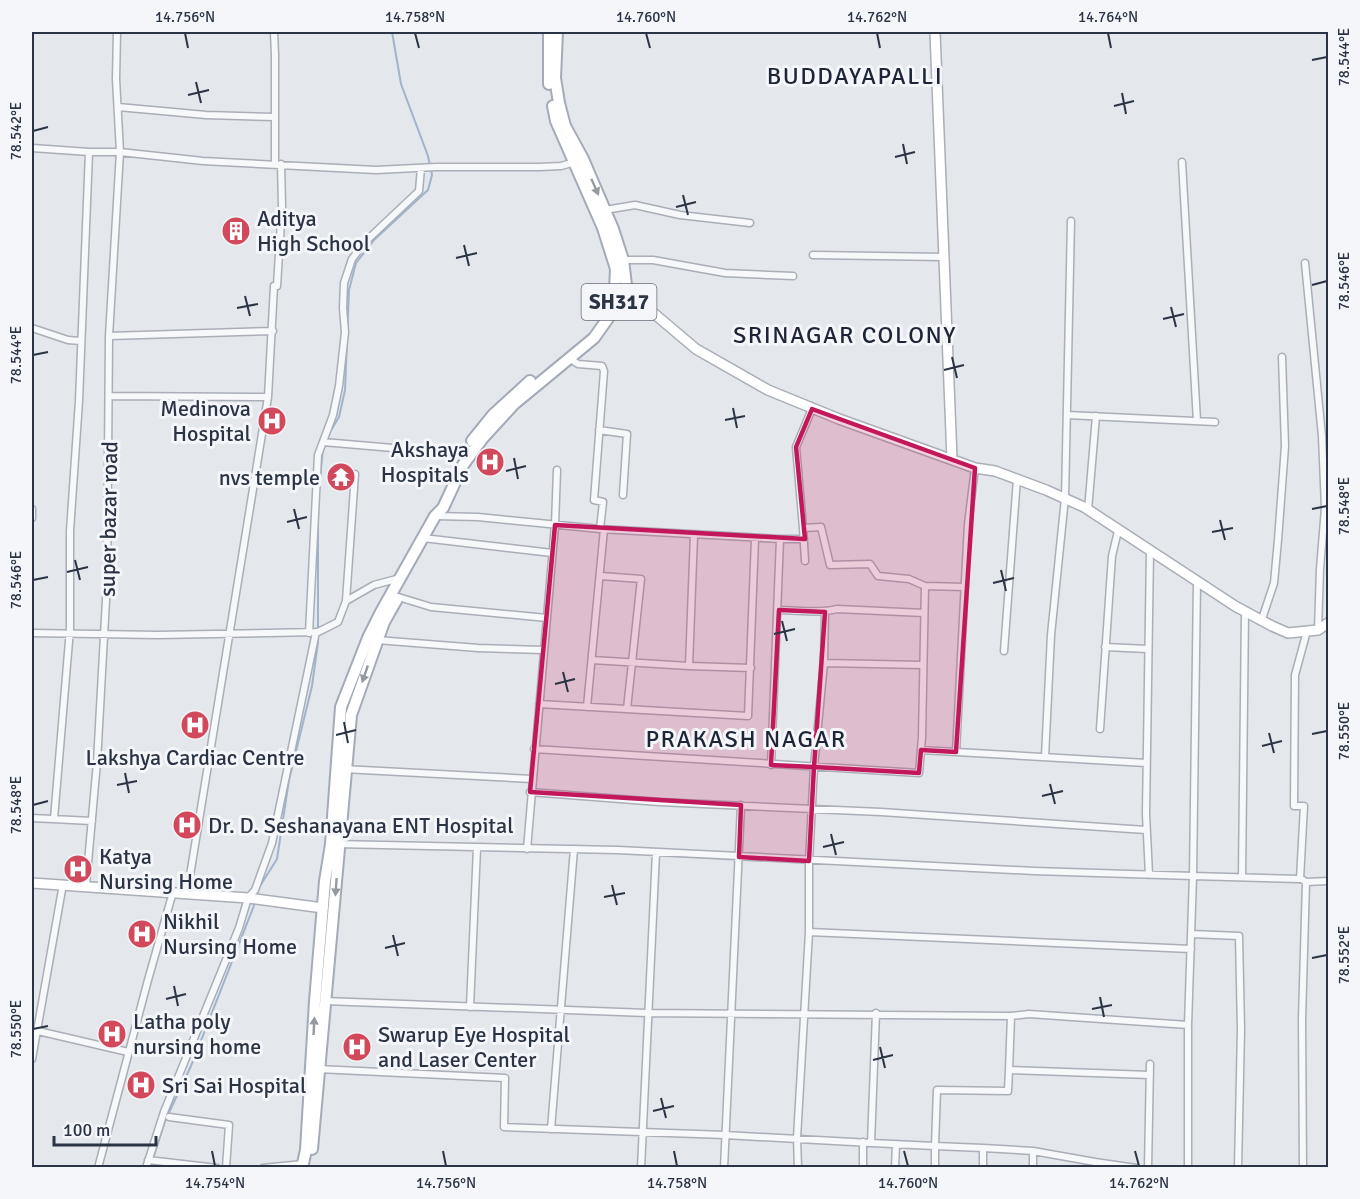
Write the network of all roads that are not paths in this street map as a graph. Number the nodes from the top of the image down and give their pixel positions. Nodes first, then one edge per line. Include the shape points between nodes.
1 (117, 32) edge
2 (274, 32) edge
3 (549, 32) edge
4 (557, 32) edge
5 (936, 32) edge
6 (552, 67) junction
7 (118, 106) junction
8 (275, 117) junction
9 (32, 148) edge
10 (89, 152) junction
11 (120, 152) junction
12 (578, 161) junction
13 (1182, 162) dead end
14 (278, 164) junction
15 (427, 168) junction
16 (605, 210) junction
17 (1071, 221) dead end
18 (606, 224) junction
19 (750, 224) dead end
20 (813, 255) dead end
21 (944, 258) junction
22 (623, 260) junction
23 (1305, 264) dead end
24 (793, 276) dead end
25 (619, 293) junction
26 (32, 328) edge
27 (273, 332) junction
28 (109, 336) junction
29 (81, 341) junction
30 (1282, 357) dead end
31 (569, 358) junction
32 (110, 396) junction
33 (268, 397) junction
34 (812, 409) junction
35 (1067, 415) junction
36 (1096, 416) junction
37 (1197, 421) junction
38 (1215, 422) dead end
39 (599, 430) junction
40 (323, 442) junction
41 (463, 454) junction
42 (952, 459) junction
43 (975, 468) junction
44 (557, 470) dead end
45 (355, 474) dead end
46 (1017, 479) junction
47 (623, 495) dead end
48 (1065, 498) junction
49 (32, 509) edge
50 (1088, 510) junction
51 (439, 513) junction
52 (32, 518) edge
53 (555, 525) junction
54 (803, 528) junction
55 (602, 529) junction
56 (1118, 531) junction
57 (694, 535) junction
58 (425, 538) junction
59 (755, 539) junction
60 (780, 539) junction
61 (804, 539) junction
62 (1150, 550) junction
63 (552, 553) junction
64 (805, 561) dead end
65 (601, 576) junction
66 (402, 577) junction
67 (1197, 581) junction
68 (925, 586) junction
69 (965, 587) junction
70 (395, 596) junction
71 (346, 601) junction
72 (779, 610) junction
73 (1245, 611) junction
74 (825, 612) junction
75 (924, 613) junction
76 (547, 618) junction
77 (1262, 620) junction
78 (1329, 623) edge
79 (1318, 630) junction
80 (1307, 631) junction
81 (32, 633) edge
82 (228, 633) junction
83 (313, 633) junction
84 (70, 634) junction
85 (104, 634) junction
86 (373, 639) junction
87 (1105, 647) junction
88 (1148, 649) junction
89 (544, 650) junction
90 (1004, 651) dead end
91 (592, 660) junction
92 (631, 662) junction
93 (824, 663) junction
94 (922, 665) junction
95 (689, 666) junction
96 (751, 668) junction
97 (539, 704) junction
98 (587, 706) junction
99 (627, 709) junction
100 (1100, 729) dead end
101 (534, 749) junction
102 (921, 750) junction
103 (956, 752) junction
104 (1045, 758) junction
105 (1146, 763) junction
106 (771, 765) junction
107 (814, 767) junction
108 (341, 769) junction
109 (532, 779) junction
110 (530, 792) junction
111 (741, 805) junction
112 (812, 809) junction
113 (32, 818) edge
114 (54, 819) junction
115 (92, 821) junction
116 (1146, 830) junction
117 (335, 844) junction
118 (477, 848) junction
119 (527, 849) junction
120 (574, 849) junction
121 (656, 853) junction
122 (739, 857) junction
123 (809, 861) junction
124 (1149, 875) junction
125 (1192, 876) junction
126 (1242, 877) junction
127 (1303, 880) junction
128 (1329, 881) edge
129 (32, 883) edge
130 (63, 884) junction
131 (86, 885) junction
132 (173, 892) junction
133 (187, 894) junction
134 (248, 898) junction
135 (323, 908) junction
136 (809, 932) junction
137 (1191, 934) junction
138 (1191, 950) junction
139 (321, 1001) junction
140 (470, 1007) junction
141 (562, 1010) junction
142 (647, 1013) junction
143 (733, 1013) junction
144 (804, 1013) junction
145 (876, 1013) junction
146 (1011, 1016) junction
147 (1188, 1025) junction
148 (38, 1031) junction
149 (128, 1052) junction
150 (32, 1059) edge
151 (1150, 1064) dead end
152 (316, 1069) junction
153 (1009, 1070) junction
154 (1150, 1075) junction
155 (169, 1117) dead end
156 (551, 1129) junction
157 (643, 1132) junction
158 (725, 1135) junction
159 (798, 1138) junction
160 (863, 1142) junction
161 (871, 1143) junction
162 (896, 1144) junction
163 (935, 1146) junction
164 (983, 1148) junction
165 (1032, 1150) junction
166 (148, 1160) junction
167 (1095, 1165) edge
168 (305, 1166) edge
169 (98, 1167) edge
170 (146, 1167) edge
171 (217, 1167) edge
172 (226, 1167) edge
173 (263, 1167) edge
174 (641, 1167) edge
175 (724, 1167) edge
176 (798, 1167) edge
177 (863, 1167) edge
178 (895, 1167) edge
179 (935, 1167) edge
180 (983, 1167) edge
181 (1033, 1167) edge
182 (1136, 1167) edge
183 (1148, 1167) edge
184 (1188, 1167) edge
185 (1238, 1167) edge
186 (1303, 1167) edge

1 - 7 street, super bazar road
2 - 8 street
3 - 6 main road
4 - 6 main road
5 - 21 main road
6 - 12 main road via 556,121
7 - 8 street
7 - 11 street, super bazar road
8 - 14 street
9 - 10 street
10 - 11 street
10 - 29 street
11 - 14 street
11 - 28 street, super bazar road
12 - 15 street via 540,167
12 -> 16 main road, SH317
12 - 18 main road
13 - 37 street
14 - 15 street via 376,170
14 - 27 street via 282,206
15 - 40 street via 419,191 352,259 344,283 345,332 339,386
16 - 18 main road, SH317
16 - 19 street via 635,205
17 - 35 street
18 - 22 main road, SH317
18 - 25 main road
20 - 21 street
21 - 42 main road
22 - 24 street via 653,260 725,273
22 - 25 main road, SH317 via 626,285
23 - 79 street via 1325,508
25 - 31 main road, SH317 via 594,338
25 - 34 main road via 644,305 696,349 724,366
25 - 41 main road via 589,333 504,404
26 - 29 street
27 - 28 street
27 - 33 street
28 - 32 street, super bazar road
29 - 84 street via 70,531
30 - 77 street via 1285,446 1278,540 1274,583
31 - 39 street via 578,364 603,367
31 - 51 main road, SH317 via 514,404 482,439 463,465
32 - 33 street
32 - 85 street, super bazar road
33 - 82 street
34 - 42 main road
34 - 54 street via 796,447
35 - 36 street
35 - 48 street
36 - 37 street
36 - 50 street
37 - 38 street
39 - 47 street via 627,434
39 - 55 street via 594,500 603,502
40 - 41 street
40 - 83 street via 318,455
41 - 51 main road via 437,505
42 - 43 main road
43 - 46 main road
43 - 69 street
44 - 53 street
45 - 71 street
46 - 48 main road
46 - 90 street
48 - 50 main road
48 - 104 street via 1051,635
49 - 52 street
50 - 56 main road
51 - 53 street
51 - 58 main road, SH317
53 - 55 street
53 - 63 street
54 - 61 street
54 - 68 street via 822,527 830,565 870,564 878,576 909,579
55 - 57 street
55 - 65 street
56 - 62 main road
56 - 87 street via 1112,556
57 - 59 street
57 - 95 street
58 - 63 street
58 - 66 main road, SH317
58 - 70 main road, SH317
59 - 60 street
59 - 96 street
60 - 61 street
60 - 72 street
61 - 64 street
62 - 67 main road
62 - 88 street
63 - 76 street
65 - 91 street
65 - 92 street via 641,579
66 - 70 main road, SH317
66 - 71 street via 374,585
67 - 73 main road
67 - 125 street
68 - 69 street
68 - 75 street
69 - 103 street
70 - 76 street via 431,607
70 - 86 main road, SH317 via 381,612
71 - 83 street via 338,622
72 - 74 street
72 - 106 street
73 - 77 main road
73 - 126 street
74 - 75 street via 837,609
74 - 93 street
75 - 94 street
76 - 89 street
77 - 80 main road via 1288,633
78 - 79 main road
79 - 80 main road
80 - 127 street via 1295,675 1294,806 1304,806
81 - 84 street
82 - 83 street
82 - 85 street
82 - 133 street
83 - 134 street via 272,843 255,890
84 - 85 street
84 - 114 street
85 - 115 street, super bazar road
86 - 89 street
86 - 108 main road, SH317 via 341,707
87 - 88 street
87 - 100 street
88 - 105 street
89 - 97 street
91 - 92 street
91 - 98 street
92 - 95 street
92 - 99 street
93 - 94 street
93 - 107 street
94 - 102 street
95 - 96 street
96 - 99 street via 748,716
97 - 98 street
97 - 101 street
98 - 99 street
101 - 106 street
101 - 109 street
102 - 103 street
102 - 107 street via 919,773
103 - 104 street
104 - 105 street
105 - 116 street
106 - 107 street
107 - 112 street
108 - 109 street
108 - 117 main road, SH317
109 - 110 street
110 - 111 street
110 - 119 street
111 - 112 street
111 - 122 street
112 - 116 street
112 - 123 street
113 - 114 street
114 - 115 street
115 - 131 street, super bazar road
116 - 124 street
117 - 118 street
117 - 135 main road, SH317
117 -> 139 main road, SH317
118 - 119 street
118 - 140 street
119 - 120 street
120 - 121 street
120 - 141 street
121 - 122 street
121 - 142 street
122 - 123 street
122 - 143 street
123 - 124 street
123 - 136 street
124 - 125 street
125 - 126 street
125 - 137 street
126 - 127 street
127 - 128 street
127 - 186 street
129 - 130 main road
130 - 131 main road
130 - 148 street
131 - 132 main road
132 - 133 main road
132 - 149 street
133 - 134 main road
134 - 135 main road
134 - 166 street
135 - 139 main road, SH317
136 - 138 street
136 - 144 street
137 - 138 street
137 - 185 street via 1239,936
138 - 147 street
139 - 140 street
139 - 152 main road, SH317
140 - 141 street
141 - 142 street
141 - 156 street
142 - 143 street
142 - 157 street
143 - 144 street
143 - 158 street
144 - 145 street
144 - 159 street
145 - 146 street
145 - 161 street
146 - 147 street
146 - 153 street
147 - 184 street
148 - 149 street
148 - 150 street
149 - 169 street
151 - 154 street
152 - 156 street via 505,1078 504,1127
152 - 168 main road, SH317
153 - 154 street
153 - 163 street via 1008,1091 937,1090
154 - 183 street
155 - 172 street via 230,1125
156 - 157 street
157 - 158 street
157 - 174 street
158 - 159 street
158 - 175 street
159 - 160 street
159 - 176 street
160 - 161 street
160 - 177 street
161 - 162 street
162 - 163 street
162 - 178 street
163 - 164 street
163 - 179 street
164 - 165 street
164 - 180 street
165 - 167 street
165 - 181 street
166 - 170 street
166 - 171 street
167 - 182 street
168 - 173 street

